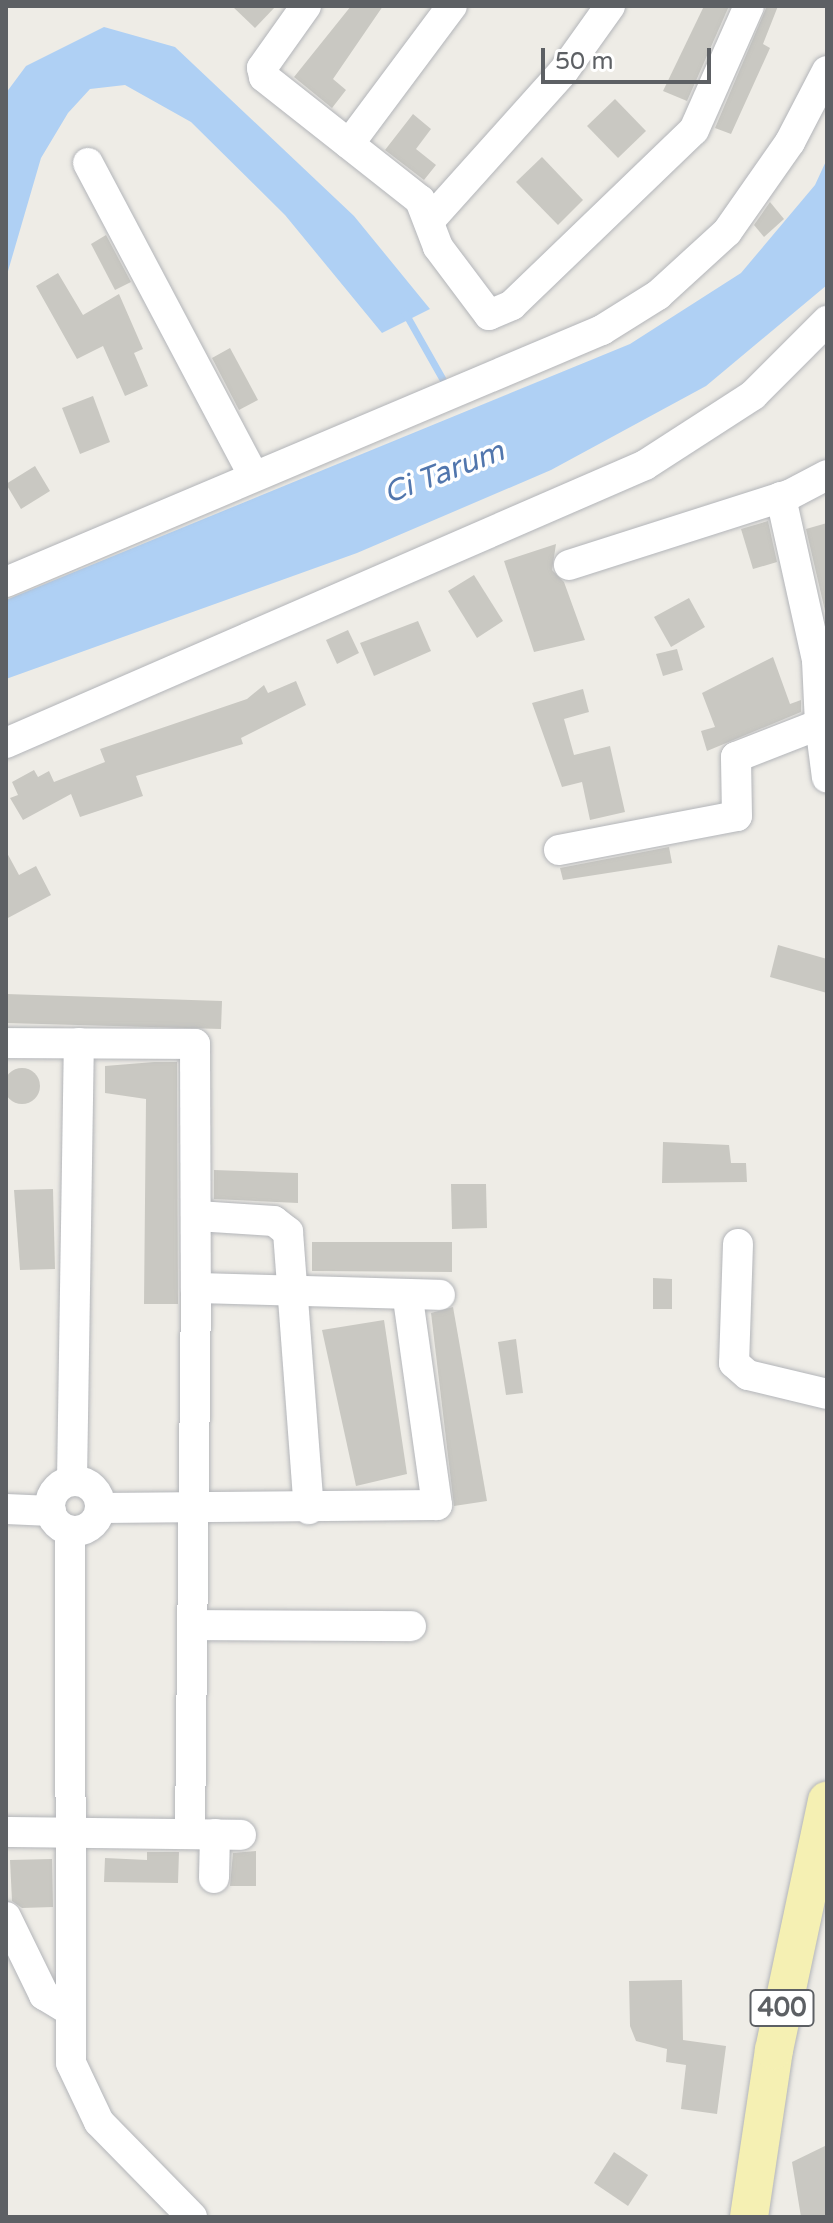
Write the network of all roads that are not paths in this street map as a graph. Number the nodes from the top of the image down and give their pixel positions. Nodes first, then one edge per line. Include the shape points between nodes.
1 (306, 6) edge
2 (452, 6) edge
3 (610, 6) edge
4 (749, 6) edge
5 (827, 71) edge
6 (349, 144) junction
7 (88, 163) dead end
8 (431, 219) junction
9 (827, 321) edge
10 (252, 473) junction
11 (827, 475) edge
12 (781, 497) junction
13 (569, 565) dead end
14 (6, 582) edge
15 (820, 724) junction
16 (6, 743) edge
17 (827, 778) edge
18 (559, 850) dead end
19 (6, 1043) edge
20 (79, 1043) junction
21 (197, 1216) junction
22 (738, 1244) dead end
23 (196, 1288) junction
24 (297, 1295) junction
25 (440, 1295) dead end
26 (408, 1298) junction
27 (827, 1394) edge
28 (72, 1481) junction
29 (101, 1508) junction
30 (198, 1508) junction
31 (6, 1509) edge
32 (309, 1509) junction
33 (60, 1521) junction
34 (195, 1625) junction
35 (411, 1626) dead end
36 (827, 1801) edge
37 (72, 1830) junction
38 (6, 1832) edge
39 (216, 1834) junction
40 (214, 1878) dead end
41 (6, 1917) edge
42 (69, 2010) junction
43 (192, 2217) edge
44 (749, 2217) edge

1 - 6 street via 262,73
2 - 6 street
3 - 8 street via 563,72
4 - 8 street via 694,130 512,305 482,312 438,247
5 - 10 street via 790,142 727,232 658,295 602,330
6 - 8 street via 420,200
7 - 10 street
9 - 16 street via 753,395 645,465
10 - 14 street
11 - 12 street
12 - 13 street
12 - 15 street via 817,660
15 - 17 street
15 - 18 street via 736,757 737,816
19 - 20 street
20 - 21 street via 208,1046
20 - 28 street
21 - 23 street
21 - 24 street via 284,1226
22 - 27 street via 734,1363 748,1375
23 - 24 street
23 - 30 street
24 - 26 street
24 - 32 street
25 - 26 street
26 - 32 street via 437,1505
28 - 29 street via 96,1491
28 - 33 street via 57,1489
29 - 30 street
29 - 33 street via 94,1524
30 - 32 street
30 - 34 street
31 - 33 street
33 - 37 street
34 - 35 street
34 - 39 street
36 - 44 main road, 400 via 774,2050
37 - 38 street
37 - 39 street
37 - 42 street
39 - 40 street
41 - 42 street via 44,1995
42 - 43 street via 71,2063 93,2113

